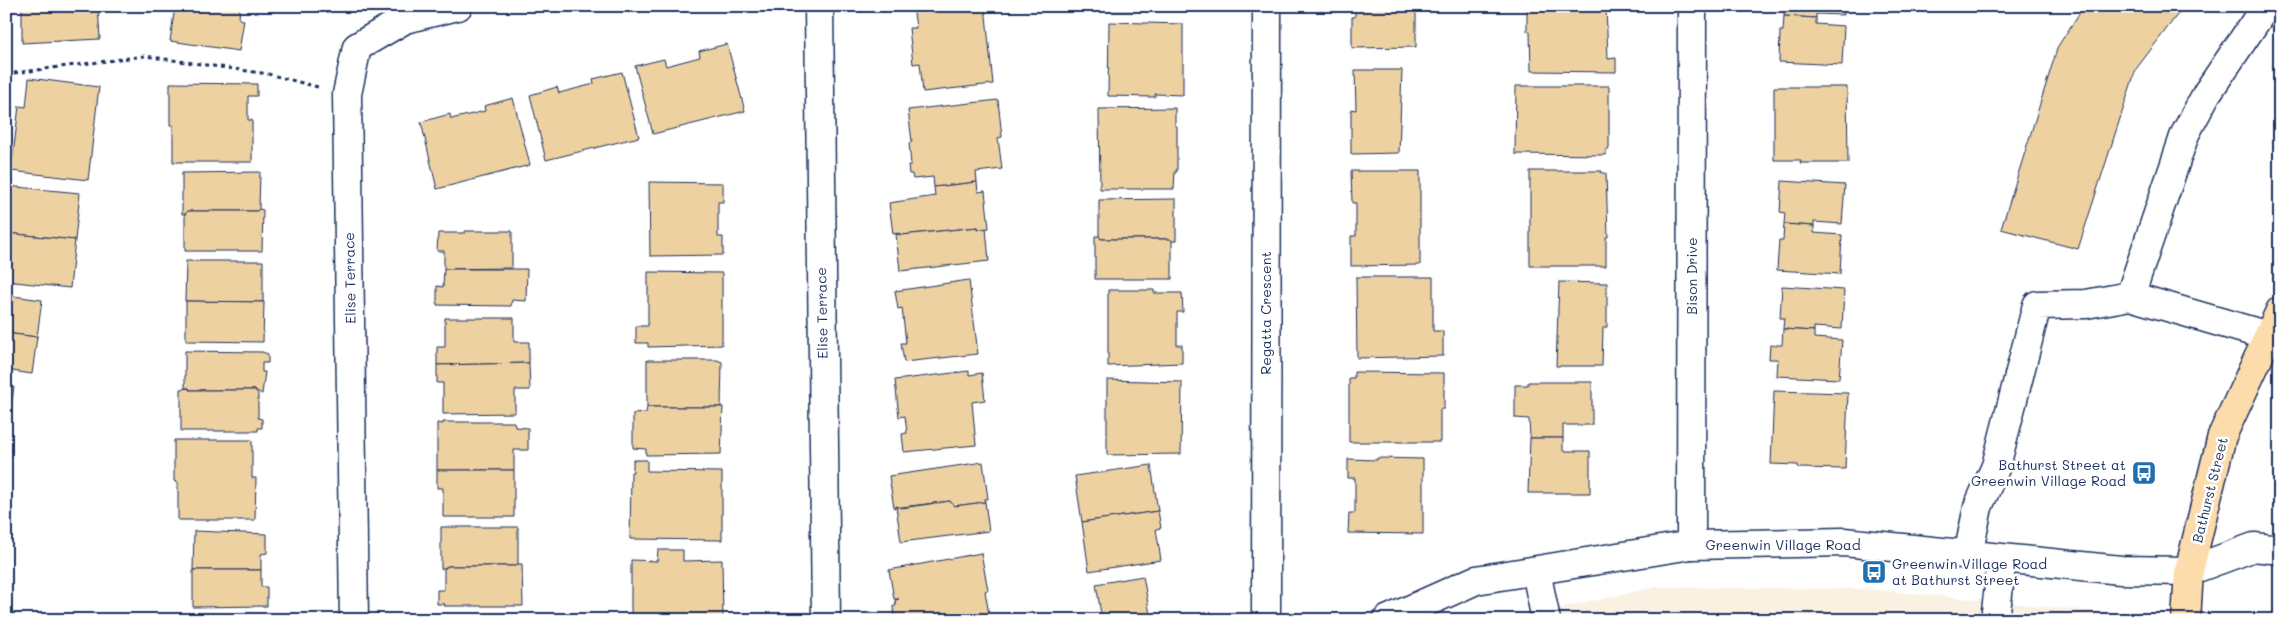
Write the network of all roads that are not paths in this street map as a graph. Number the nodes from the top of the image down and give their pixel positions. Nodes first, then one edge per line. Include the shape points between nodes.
1 (458, 6) edge
2 (819, 6) edge
3 (1267, 6) edge
4 (1692, 6) edge
5 (2266, 6) edge
6 (2130, 296) junction
7 (2280, 311) edge
8 (2268, 336) junction
9 (1691, 545) junction
10 (2280, 550) edge
11 (1968, 555) junction
12 (2002, 559) junction
13 (1536, 571) junction
14 (2189, 571) junction
15 (354, 620) edge
16 (826, 620) edge
17 (1266, 620) edge
18 (1387, 620) edge
19 (1546, 620) edge
20 (1994, 620) edge
21 (2186, 620) edge

1 - 15 street, Elise Terrace via 405,20 357,47 348,94
2 - 16 street, Elise Terrace
3 - 17 street, Regatta Crescent
4 - 9 street, Bison Drive
5 - 6 street via 2207,93 2185,134
6 - 8 street
6 - 11 street via 2086,304 2037,305 1996,466 1978,507
7 - 8 main road, Bathurst Street
8 - 14 main road, Bathurst Street via 2222,436
9 - 11 street, Greenwin Village Road via 1844,542
9 - 13 street, Greenwin Village Road
10 - 14 street via 2254,548
11 - 12 street, Greenwin Village Road
12 - 14 street, Greenwin Village Road via 2121,570
12 - 20 street
13 - 18 street, Greenwin Village Road via 1476,580
13 - 19 street
14 - 21 main road, Bathurst Street

